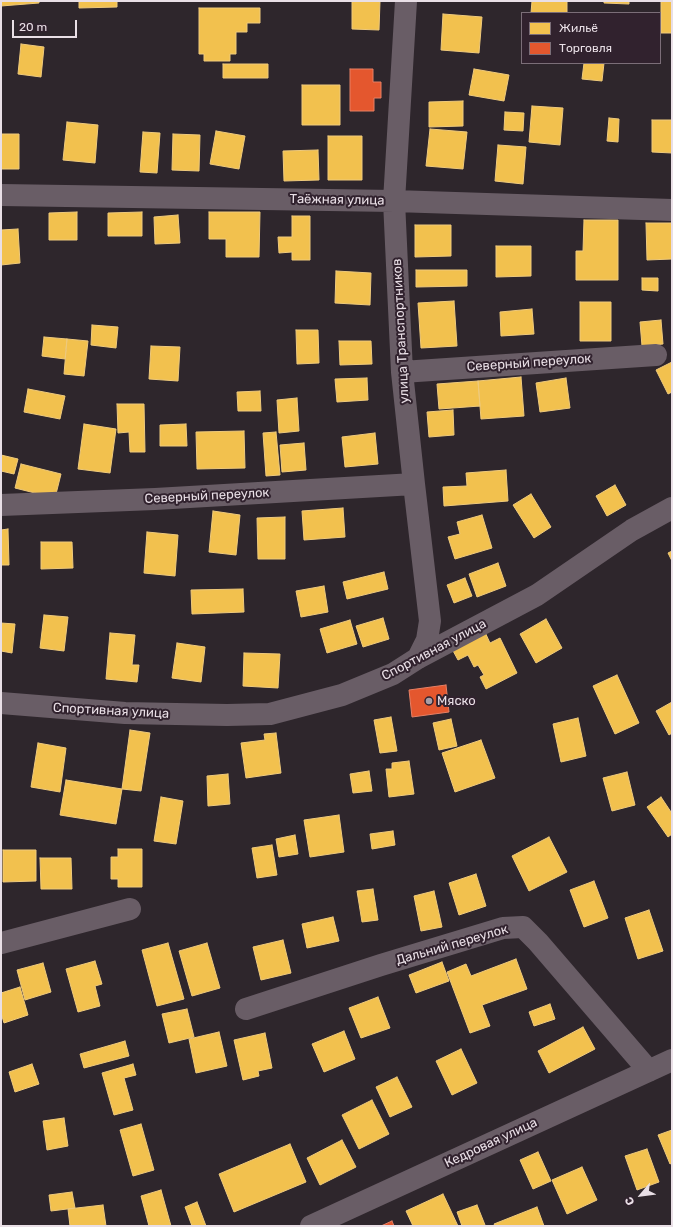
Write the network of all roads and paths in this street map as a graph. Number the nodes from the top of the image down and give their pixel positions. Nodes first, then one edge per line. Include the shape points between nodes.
1 (406, 1) edge
2 (1, 195) edge
3 (394, 202) junction
4 (672, 210) edge
5 (656, 355) dead end
6 (402, 372) junction
7 (414, 484) junction
8 (1, 504) edge
9 (672, 508) edge
10 (418, 658) junction
11 (1, 703) edge
12 (130, 909) dead end
13 (1, 943) edge
14 (246, 1009) dead end
15 (672, 1060) edge
16 (649, 1070) junction
17 (311, 1226) edge

1 - 3 street, улица Транспортников
2 - 3 street, Таёжная улица
3 - 4 street, Таёжная улица
3 - 6 street, улица Транспортников
5 - 6 street, Северный переулок
6 - 7 street, улица Транспортников
7 - 8 street, Северный переулок via 155,499
7 - 10 street, улица Транспортников via 430,621 427,640
9 - 10 street, Спортивная улица via 632,530 537,595
10 - 11 street, Спортивная улица via 393,674 342,695 270,714 125,713
12 - 13 street
14 - 16 street, Дальний переулок via 503,928 523,927
15 - 16 street, Кедровая улица
16 - 17 street, Кедровая улица

